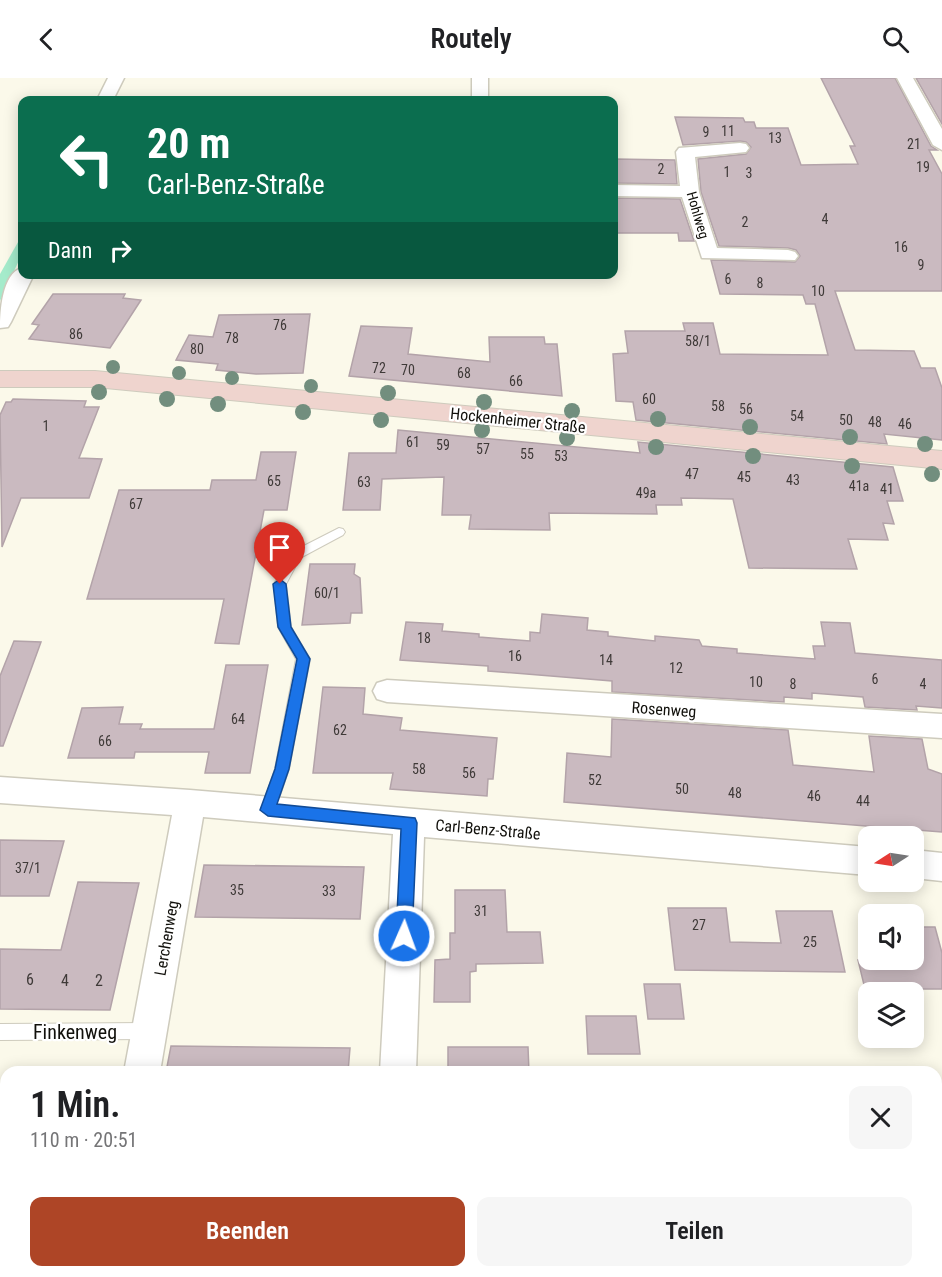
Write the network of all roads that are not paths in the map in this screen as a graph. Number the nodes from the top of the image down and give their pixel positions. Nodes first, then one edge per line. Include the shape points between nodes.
1 (116, 78) edge
2 (480, 78) edge
3 (905, 78) edge
4 (107, 96) edge
5 (480, 96) edge
6 (942, 145) edge
7 (740, 148) dead end
8 (618, 191) edge
9 (690, 192) junction
10 (788, 256) dead end
11 (22, 279) edge
12 (0, 322) edge
13 (0, 361) edge
14 (0, 379) edge
15 (95, 379) junction
16 (942, 460) edge
17 (339, 532) dead end
18 (387, 692) dead end
19 (942, 726) edge
20 (0, 790) edge
21 (190, 802) junction
22 (268, 810) junction
23 (409, 823) junction
24 (858, 860) edge
25 (924, 865) edge
26 (942, 867) edge
27 (150, 1031) junction
28 (0, 1032) edge
29 (143, 1066) edge
30 (398, 1066) edge

1 - 4 street
2 - 5 street
3 - 6 street
7 - 9 street, Hohlweg via 685,152
8 - 9 street
9 - 10 street, Hohlweg via 710,254
11 - 12 street
13 - 15 street, Hockenheimer Straße
14 - 15 street, Hockenheimer Straße
15 - 16 street, Hockenheimer Straße
17 - 22 lane via 296,555 280,584 285,627 303,659 282,769
18 - 19 street, Rosenweg
20 - 21 street, Carl-Benz-Straße
21 - 22 street, Carl-Benz-Straße
21 - 27 street, Lerchenweg
22 - 23 street, Carl-Benz-Straße
23 - 24 street, Carl-Benz-Straße
23 - 30 street
25 - 26 street
27 - 28 lane, Finkenweg
27 - 29 street, Lerchenweg

